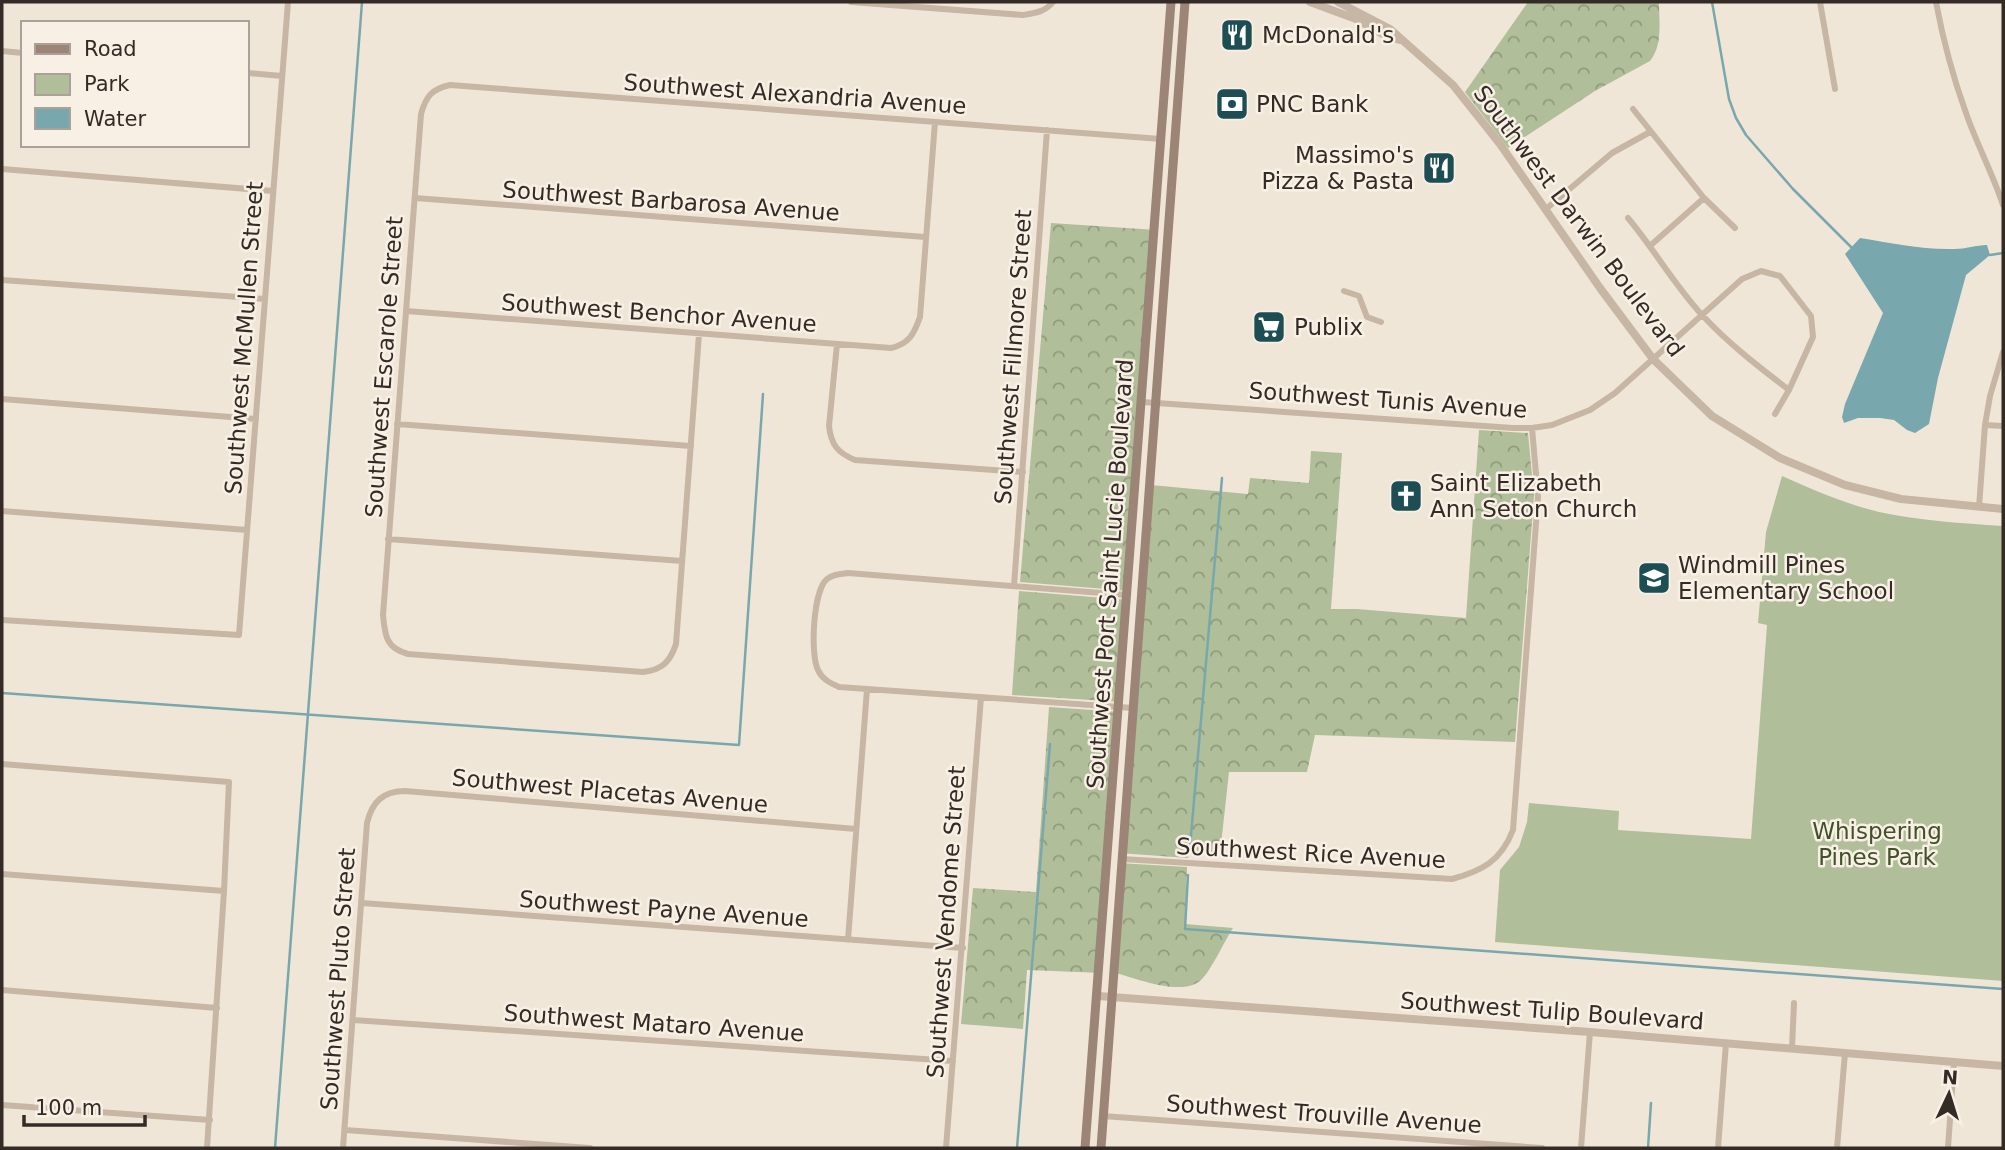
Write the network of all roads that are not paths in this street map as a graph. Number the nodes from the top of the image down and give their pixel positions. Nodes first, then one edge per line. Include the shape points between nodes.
1 (288, 2) edge
2 (851, 2) edge
3 (1053, 2) edge
4 (1171, 2) edge
5 (1185, 2) edge
6 (1310, 2) edge
7 (1338, 2) edge
8 (1820, 2) edge
9 (1936, 2) edge
10 (1401, 41) junction
11 (2, 51) edge
12 (21, 53) edge
13 (248, 73) edge
14 (282, 76) junction
15 (1835, 89) dead end
16 (428, 94) joint
17 (1633, 109) dead end
18 (934, 122) junction
19 (1048, 130) junction
20 (1650, 132) junction
21 (1161, 139) junction
22 (1174, 169) junction
23 (2, 170) edge
24 (2003, 174) edge
25 (1994, 179) junction
26 (273, 191) junction
27 (415, 198) junction
28 (1704, 198) junction
29 (2003, 205) edge
30 (1546, 209) junction
31 (1628, 218) dead end
32 (1735, 228) dead end
33 (925, 237) junction
34 (1651, 245) junction
35 (2, 280) edge
36 (1344, 291) dead end
37 (265, 299) junction
38 (406, 311) junction
39 (1702, 316) junction
40 (1381, 322) dead end
41 (699, 334) junction
42 (837, 344) junction
43 (2003, 352) edge
44 (1653, 359) junction
45 (1789, 390) junction
46 (2, 399) edge
47 (1142, 402) junction
48 (1157, 403) junction
49 (1775, 414) dead end
50 (256, 419) junction
51 (397, 424) junction
52 (1985, 425) junction
53 (2003, 426) edge
54 (1532, 428) junction
55 (691, 446) junction
56 (1023, 472) junction
57 (1979, 507) junction
58 (2003, 509) edge
59 (2, 511) edge
60 (247, 530) junction
61 (388, 539) junction
62 (682, 561) junction
63 (1014, 586) junction
64 (1127, 595) junction
65 (2, 620) edge
66 (867, 689) junction
67 (981, 697) junction
68 (1119, 708) junction
69 (1133, 708) junction
70 (2, 764) edge
71 (370, 813) joint
72 (856, 829) junction
73 (1122, 859) junction
74 (2, 874) edge
75 (224, 891) junction
76 (362, 903) junction
77 (848, 940) junction
78 (962, 948) junction
79 (2, 990) edge
80 (1098, 996) junction
81 (1113, 997) junction
82 (1794, 1003) dead end
83 (216, 1008) junction
84 (353, 1020) junction
85 (1590, 1032) junction
86 (1726, 1043) junction
87 (1792, 1048) junction
88 (1845, 1053) junction
89 (953, 1061) junction
90 (1954, 1062) junction
91 (2003, 1066) edge
92 (2, 1105) edge
93 (1104, 1116) junction
94 (210, 1121) junction
95 (345, 1130) junction
96 (207, 1148) edge
97 (343, 1148) edge
98 (590, 1148) edge
99 (946, 1148) edge
100 (1085, 1148) edge
101 (1101, 1148) edge
102 (1542, 1148) edge
103 (1581, 1148) edge
104 (1718, 1148) edge
105 (1837, 1148) edge
106 (1948, 1148) edge

1 - 14 street, Southwest McMullen Street
2 - 3 street via 1023,15 1048,8
4 - 21 main road, Southwest Port Saint Lucie Boulevard
5 - 22 main road, Southwest Port Saint Lucie Boulevard
6 - 10 street, Southwest Darwin Boulevard
7 - 10 street, Southwest Darwin Boulevard via 1390,29
8 - 15 street
9 - 25 street via 1966,116
10 - 30 street, Southwest Darwin Boulevard via 1454,85
11 - 12 street
13 - 14 street
14 - 26 street, Southwest McMullen Street
16 - 18 street, Southwest Alexandria Avenue via 450,85
16 - 27 street, Southwest Escarole Street via 421,114
17 - 20 street
18 - 19 street, Southwest Alexandria Avenue
18 - 33 street
19 - 21 street, Southwest Alexandria Avenue
19 - 56 street, Southwest Fillmore Street
20 - 28 street
20 - 30 street via 1612,153
21 - 22 main road
21 - 47 main road, Southwest Port Saint Lucie Boulevard
22 - 48 main road, Southwest Port Saint Lucie Boulevard
23 - 26 street
24 - 25 street
25 - 29 street
26 - 37 street, Southwest McMullen Street
27 - 33 street, Southwest Barbarosa Avenue
27 - 38 street, Southwest Escarole Street
28 - 32 street
28 - 34 street
30 - 44 street, Southwest Darwin Boulevard
31 - 34 street
33 - 42 street, Southwest Benchor Avenue via 919,317 909,341 891,348
34 - 39 street
35 - 37 street
36 - 40 street via 1359,296 1367,317
37 - 50 street, Southwest McMullen Street
38 - 41 street, Southwest Benchor Avenue
38 - 51 street, Southwest Escarole Street
39 - 44 street, Southwest Tunis Avenue
39 - 45 street
39 - 45 street, Southwest Tunis Avenue via 1742,279 1761,271 1780,276 1811,316 1813,337
41 - 42 street, Southwest Benchor Avenue
41 - 55 street
42 - 56 street via 830,437 844,455 855,460
43 - 52 street
44 - 54 street, Southwest Tunis Avenue via 1591,410
44 - 57 street, Southwest Darwin Boulevard via 1712,416 1780,458 1845,485 1901,499
45 - 49 street, Southwest Tunis Avenue
46 - 50 street
47 - 48 street, Southwest Tunis Avenue
47 - 64 main road, Southwest Port Saint Lucie Boulevard
48 - 54 street, Southwest Tunis Avenue
48 - 69 main road, Southwest Port Saint Lucie Boulevard
50 - 60 street, Southwest McMullen Street
51 - 55 street
51 - 61 street, Southwest Escarole Street
52 - 53 street
52 - 57 street
54 - 73 street, Southwest Rice Avenue via 1538,497 1513,830 1494,859 1478,872 1452,879
55 - 62 street
56 - 63 street, Southwest Fillmore Street
57 - 58 street, Southwest Darwin Boulevard
59 - 60 street
60 - 65 street, Southwest McMullen Street via 239,635
61 - 62 street
61 - 62 street, Southwest Escarole Street via 384,632 397,650 629,671 656,671 672,656
63 - 64 street
63 - 66 street via 848,573 827,579 817,599 816,667 839,687
64 - 68 main road, Southwest Port Saint Lucie Boulevard
66 - 67 street
66 - 72 street
67 - 68 street
67 - 78 street, Southwest Vendome Street
68 - 69 street
68 - 80 main road, Southwest Port Saint Lucie Boulevard
69 - 73 main road, Southwest Port Saint Lucie Boulevard
70 - 75 street via 229,782
71 - 72 street, Southwest Placetas Avenue via 383,795 405,791
71 - 76 street, Southwest Pluto Street
72 - 77 street
73 - 81 main road, Southwest Port Saint Lucie Boulevard
74 - 75 street
75 - 83 street
76 - 77 street, Southwest Payne Avenue
76 - 84 street, Southwest Pluto Street
77 - 78 street, Southwest Payne Avenue
78 - 89 street, Southwest Vendome Street
79 - 83 street
80 - 81 street, Southwest Tulip Boulevard
80 - 100 main road, Southwest Port Saint Lucie Boulevard
81 - 85 street, Southwest Tulip Boulevard
81 - 93 main road, Southwest Port Saint Lucie Boulevard
82 - 87 street
83 - 94 street
84 - 89 street, Southwest Mataro Avenue
84 - 95 street, Southwest Pluto Street
85 - 86 street, Southwest Tulip Boulevard
85 - 103 street
86 - 87 street, Southwest Tulip Boulevard
86 - 104 street
87 - 88 street, Southwest Tulip Boulevard
88 - 90 street, Southwest Tulip Boulevard
88 - 105 street
89 - 99 street, Southwest Vendome Street
90 - 91 street, Southwest Tulip Boulevard
90 - 106 street
92 - 94 street
93 - 101 main road, Southwest Port Saint Lucie Boulevard
93 - 102 street, Southwest Trouville Avenue
94 - 96 street
95 - 97 street, Southwest Pluto Street
95 - 98 street

